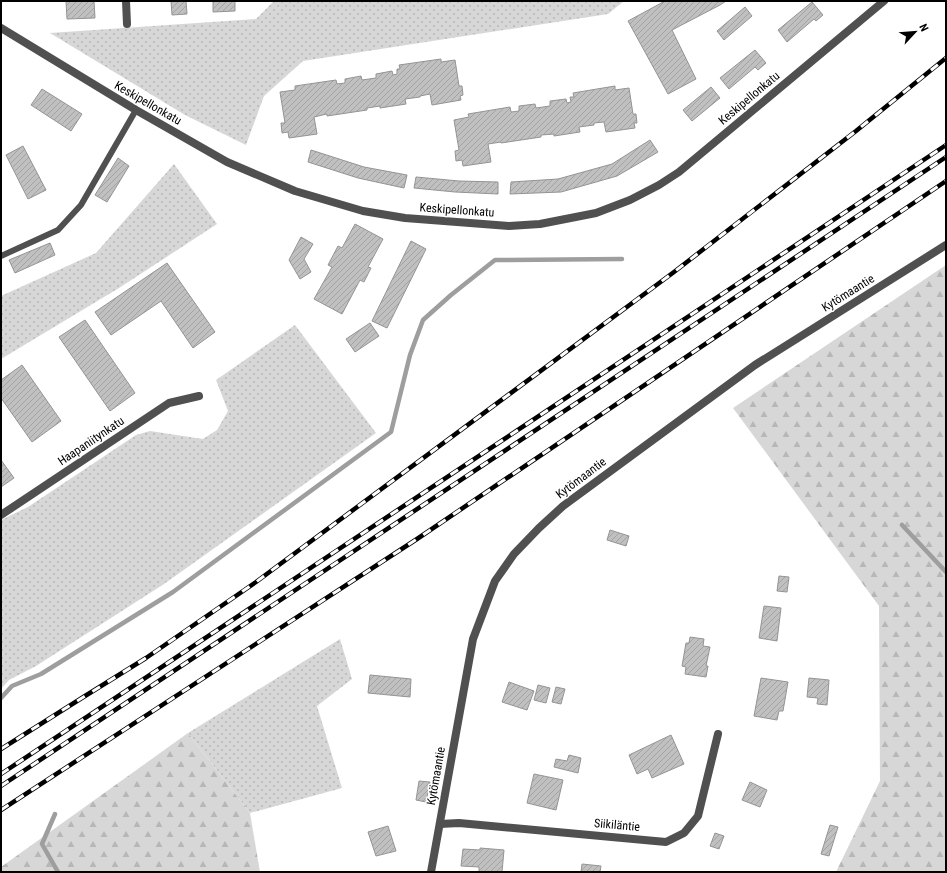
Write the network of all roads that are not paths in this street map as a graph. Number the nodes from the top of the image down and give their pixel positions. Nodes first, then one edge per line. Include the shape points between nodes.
1 (126, 1) edge
2 (884, 1) edge
3 (127, 24) dead end
4 (1, 28) edge
5 (136, 110) junction
6 (946, 246) edge
7 (1, 256) edge
8 (199, 396) dead end
9 (1, 516) edge
10 (718, 734) dead end
11 (440, 824) junction
12 (431, 872) edge

1 - 3 street
2 - 5 street, Keskipellonkatu via 672,177 630,200 596,213 540,224 509,226 404,218 363,211 295,191 227,162
4 - 5 street, Keskipellonkatu
5 - 7 lane via 81,205 58,230
6 - 11 street, Kytömaantie via 755,365 563,506 514,554 495,581 473,639
8 - 9 street, Haapaniitynkatu via 169,403
10 - 11 street, Siikiläntie via 698,816 684,833 666,842 459,823
11 - 12 street, Kytömaantie

